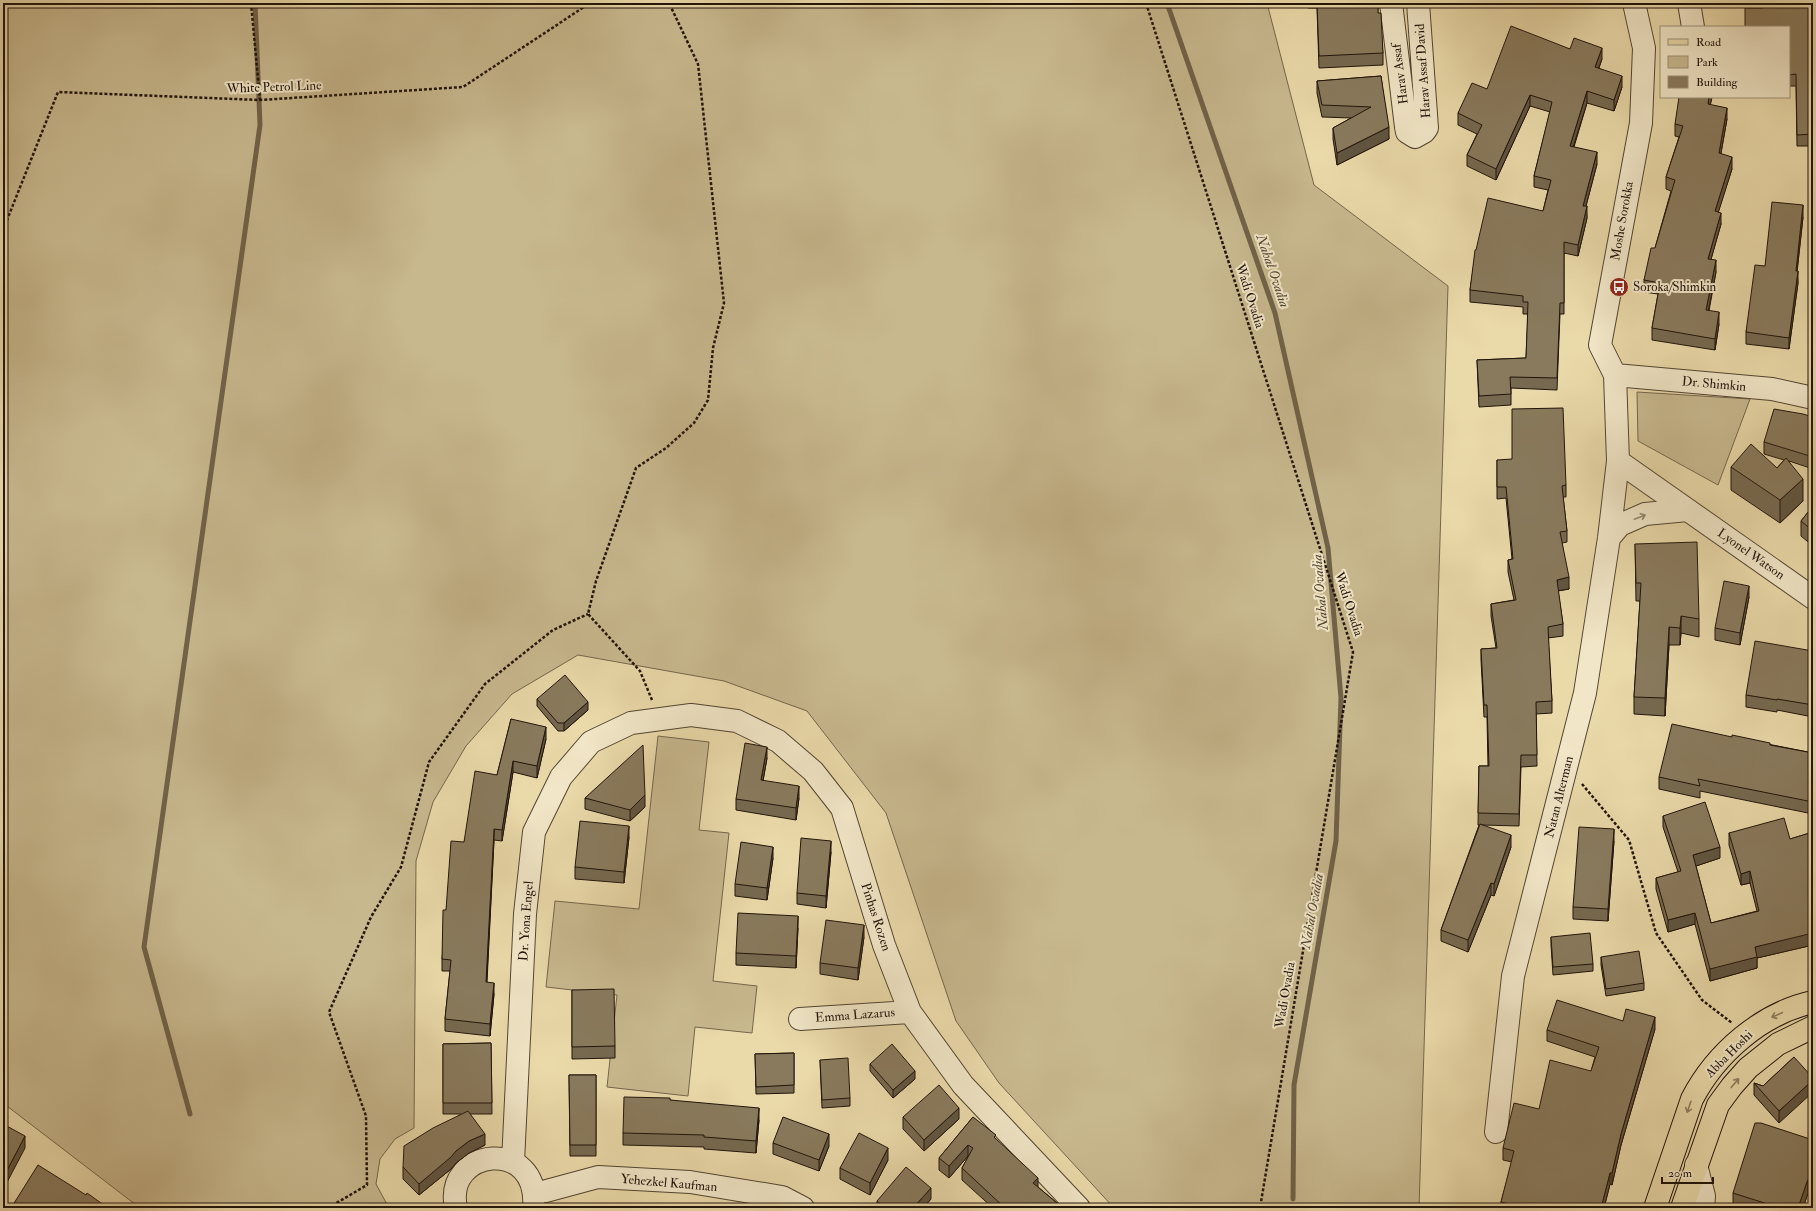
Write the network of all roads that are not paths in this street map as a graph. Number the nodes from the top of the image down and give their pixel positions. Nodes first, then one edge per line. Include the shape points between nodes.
1 (1391, 3) edge
2 (1418, 3) edge
3 (1634, 3) edge
4 (1689, 3) edge
5 (1693, 26) edge
6 (1653, 47) edge
7 (1419, 136) joint
8 (1615, 375) junction
9 (1813, 398) edge
10 (1618, 461) junction
11 (1688, 510) junction
12 (1609, 538) junction
13 (1813, 598) edge
14 (631, 723) joint
15 (1813, 1002) edge
16 (910, 1012) junction
17 (800, 1019) dead end
18 (1813, 1027) edge
19 (1496, 1132) dead end
20 (513, 1162) junction
21 (1696, 1166) junction
22 (535, 1201) edge
23 (780, 1202) edge
24 (456, 1208) edge
25 (803, 1208) edge
26 (1079, 1208) edge
27 (1655, 1208) edge
28 (1682, 1208) edge
29 (1703, 1208) edge

1 - 7 street, Harav Assaf via 1406,127 1411,136
2 - 7 street, Harav Assaf David via 1427,128
3 - 6 street, Moshe Sorokka
4 - 5 street
6 - 8 street, Moshe Sorokka via 1600,345
8 - 9 street, Dr. Shimkin via 1772,389
8 - 10 street, Moshe Sorokka
10 - 11 street, Lyonel Watson
10 - 12 street, Natan Alterman
12 -> 11 street via 1620,525 1645,514
11 - 13 street, Lyonel Watson
12 - 19 street, Natan Alterman via 1586,693 1513,976
14 - 16 street, Pinhas Rozen via 691,715 737,721 778,742 812,771 842,808 884,945
14 - 20 street, Dr. Yona Engel via 591,742 561,777 534,832 525,914
15 -> 27 main road, Abba Hoshi via 1761,1022 1715,1065 1699,1085
16 - 17 street, Emma Lazarus
16 - 26 street, Pinhas Rozen via 963,1086
21 -> 18 main road, Abba Hoshi via 1718,1106 1732,1086 1748,1068 1778,1044
20 - 22 street via 524,1170 532,1181
20 - 24 street via 500,1158 486,1159 473,1164 462,1174 456,1186
21 - 28 main road, Abba Hoshi
21 - 29 street via 1703,1189
22 - 23 street, Yehezkel Kaufman via 598,1177 690,1182
23 - 25 street, Yehezkel Kaufman

